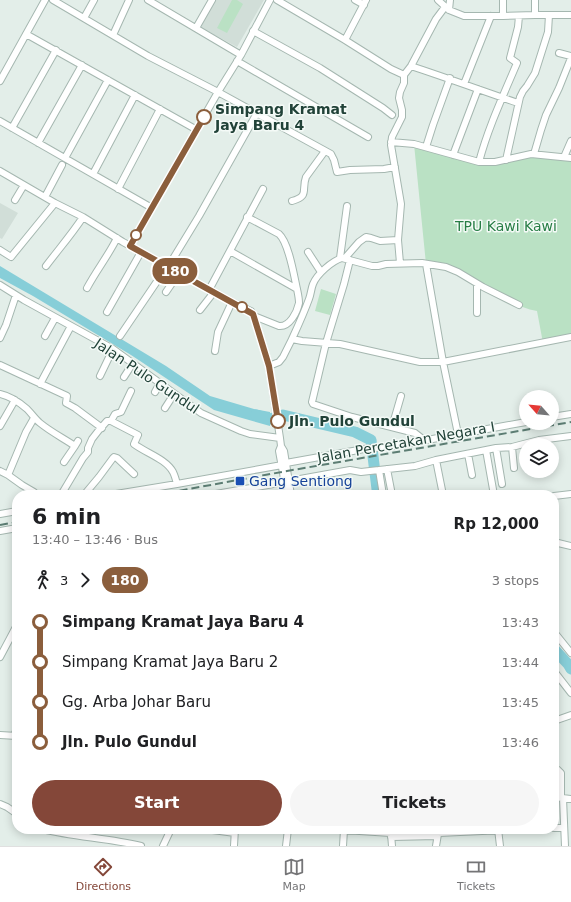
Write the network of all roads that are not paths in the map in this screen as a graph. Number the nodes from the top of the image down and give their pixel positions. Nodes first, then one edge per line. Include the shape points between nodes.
1 (45, 0) edge
2 (53, 0) edge
3 (94, 0) edge
4 (129, 0) edge
5 (148, 0) edge
6 (162, 0) edge
7 (212, 0) edge
8 (270, 0) edge
9 (277, 0) edge
10 (355, 0) edge
11 (438, 0) edge
12 (450, 0) edge
13 (503, 0) edge
14 (535, 0) edge
15 (365, 2) edge
16 (159, 6) junction
17 (447, 8) junction
18 (535, 15) junction
19 (549, 15) junction
20 (571, 15) edge
21 (503, 16) junction
22 (519, 17) junction
23 (84, 18) junction
24 (490, 20) junction
25 (196, 28) junction
26 (254, 31) junction
27 (26, 34) junction
28 (113, 35) junction
29 (345, 40) junction
30 (56, 50) junction
31 (559, 53) dead end
32 (571, 57) edge
33 (239, 58) junction
34 (82, 65) junction
35 (411, 66) junction
36 (404, 75) junction
37 (450, 78) junction
38 (108, 80) junction
39 (0, 81) edge
40 (464, 84) junction
41 (478, 89) junction
42 (218, 92) junction
43 (135, 95) junction
44 (502, 97) junction
45 (518, 103) junction
46 (160, 109) junction
47 (257, 113) junction
48 (392, 115) dead end
49 (0, 121) edge
50 (12, 128) junction
51 (197, 130) junction
52 (368, 138) dead end
53 (571, 141) edge
54 (38, 142) junction
55 (391, 142) junction
56 (426, 147) junction
57 (328, 153) junction
58 (534, 154) junction
59 (453, 155) junction
60 (564, 157) junction
61 (65, 158) junction
62 (571, 158) edge
63 (506, 160) junction
64 (479, 162) junction
65 (62, 165) dead end
66 (394, 167) junction
67 (0, 171) edge
68 (93, 174) junction
69 (24, 185) junction
70 (118, 189) junction
71 (262, 189) dead end
72 (45, 197) junction
73 (15, 200) dead end
74 (292, 200) dead end
75 (55, 202) junction
76 (347, 206) dead end
77 (152, 208) junction
78 (247, 217) junction
79 (83, 218) junction
80 (117, 238) junction
81 (398, 240) junction
82 (130, 246) junction
83 (0, 250) edge
84 (230, 251) junction
85 (141, 252) junction
86 (308, 252) dead end
87 (345, 259) junction
88 (400, 263) junction
89 (426, 264) junction
90 (46, 266) dead end
91 (168, 267) junction
92 (321, 272) junction
93 (178, 273) junction
94 (477, 284) junction
95 (0, 285) edge
96 (87, 288) dead end
97 (297, 289) junction
98 (212, 291) junction
99 (166, 292) dead end
100 (16, 295) junction
101 (232, 302) junction
102 (519, 305) dead end
103 (200, 310) dead end
104 (107, 312) dead end
105 (476, 313) dead end
106 (254, 316) junction
107 (55, 318) junction
108 (71, 326) junction
109 (45, 336) dead end
110 (120, 336) dead end
111 (571, 337) edge
112 (0, 338) edge
113 (292, 339) junction
114 (326, 343) junction
115 (113, 349) junction
116 (215, 352) dead end
117 (443, 362) junction
118 (133, 363) junction
119 (0, 365) edge
120 (269, 366) junction
121 (100, 376) dead end
122 (124, 377) dead end
123 (160, 383) junction
124 (40, 384) junction
125 (131, 391) dead end
126 (155, 392) dead end
127 (0, 394) edge
128 (174, 394) junction
129 (401, 396) dead end
130 (15, 400) junction
131 (165, 408) dead end
132 (571, 414) edge
133 (559, 416) edge
134 (34, 418) junction
135 (111, 421) junction
136 (519, 423) edge
137 (0, 426) edge
138 (392, 427) junction
139 (102, 428) junction
140 (458, 434) junction
141 (571, 436) edge
142 (280, 438) junction
143 (559, 439) edge
144 (424, 440) junction
145 (519, 445) edge
146 (512, 447) junction
147 (496, 448) junction
148 (486, 450) junction
149 (468, 454) junction
150 (436, 460) junction
151 (64, 462) dead end
152 (284, 464) junction
153 (514, 468) dead end
154 (387, 469) junction
155 (378, 470) junction
156 (0, 471) edge
157 (134, 474) dead end
158 (8, 475) junction
159 (472, 475) dead end
160 (287, 482) junction
161 (177, 484) junction
162 (502, 484) dead end
163 (31, 490) edge
164 (64, 490) edge
165 (88, 490) edge
166 (140, 490) edge
167 (245, 490) edge
168 (287, 490) edge
169 (289, 490) edge
170 (382, 490) edge
171 (391, 490) edge
172 (442, 490) edge
173 (493, 490) edge
174 (571, 494) edge
175 (559, 495) edge
176 (12, 512) edge
177 (0, 514) edge
178 (12, 529) edge
179 (0, 531) edge
180 (559, 543) edge
181 (571, 546) edge
182 (12, 634) edge
183 (559, 638) edge
184 (571, 653) edge
185 (1, 654) edge
186 (559, 677) edge
187 (571, 693) edge
188 (571, 715) edge
189 (559, 719) edge
190 (0, 735) edge
191 (12, 736) edge
192 (559, 771) edge
193 (559, 798) edge
194 (562, 798) junction
195 (571, 799) edge
196 (0, 804) edge
197 (12, 810) edge
198 (559, 828) edge
199 (564, 828) junction
200 (63, 834) edge
201 (169, 834) edge
202 (235, 834) edge
203 (287, 834) edge
204 (342, 834) edge
205 (391, 834) edge
206 (438, 834) edge
207 (498, 834) edge
208 (141, 846) edge
209 (163, 846) edge
210 (234, 846) edge
211 (286, 846) edge
212 (343, 846) edge
213 (392, 846) edge
214 (436, 846) edge
215 (500, 846) edge
216 (565, 846) edge

1 - 27 street
2 - 23 street
3 - 23 street
4 - 28 street
5 - 16 street
6 - 16 street
7 - 25 street
8 - 26 street
9 - 29 street
10 - 15 street
11 - 17 street
12 - 17 street
13 - 21 street
14 - 18 street
15 - 29 street
16 - 25 street
17 - 24 street via 464,16
17 - 35 street via 436,19
18 - 19 street
18 - 22 street
19 - 20 street
19 - 45 street via 548,32 535,73
21 - 22 street
21 - 24 street
22 - 44 street via 510,55 517,63
23 - 28 street
24 - 40 street
25 - 33 street
26 - 33 street
26 - 48 street via 320,68
27 - 30 street
27 - 39 street
28 - 42 street
29 - 36 street
30 - 34 street
30 - 50 street
31 - 32 street
32 - 58 street via 546,116
33 - 42 street
33 - 52 street
34 - 38 street
34 - 54 street
35 - 36 street
35 - 37 street
36 - 55 street via 399,98 402,117
37 - 40 street
37 - 56 street
38 - 43 street
38 - 61 street
40 - 41 street
41 - 44 street
41 - 59 street
42 - 47 street
42 - 51 street
43 - 46 street
43 - 68 street
44 - 45 street
44 - 64 street
45 - 63 street
46 - 51 street
46 - 70 street
47 - 57 street
47 - 91 street
49 - 50 street
50 - 54 street
51 - 77 street
53 - 60 street
54 - 61 street
55 - 56 street
55 - 66 street
56 - 59 street
57 - 66 street via 334,160 337,172
57 - 74 street via 306,177 303,195
58 - 60 street
58 - 63 street
59 - 64 street
60 - 62 street
61 - 68 street
63 - 64 street
65 - 72 street
66 - 81 street via 401,204
67 - 69 street
68 - 70 street
69 - 72 street
69 - 73 street
70 - 77 street
71 - 78 street
72 - 75 street
75 - 79 street
75 - 83 street via 11,257
76 - 87 street
77 - 82 street
78 - 84 street
78 - 97 street via 282,236
79 - 80 street
79 - 90 street
80 - 82 street
80 - 96 street
81 - 87 street via 380,241 366,237
81 - 88 street
82 - 85 street
84 - 97 street
84 - 98 street
85 - 91 street
85 - 104 street
86 - 92 street
87 - 88 street via 372,266
87 - 92 street via 333,262
87 - 114 street
88 - 89 street
89 - 94 street via 446,267
89 - 117 street
91 - 93 street
91 - 110 street
92 - 113 street via 313,285
93 - 98 street
93 - 99 street
94 - 102 street
94 - 105 street
95 - 100 street, Jalan Pulo Gundul
97 - 106 street via 298,304 293,317 286,325 281,327
98 - 101 street
98 - 103 street
100 - 107 street, Jalan Pulo Gundul
100 - 112 street
101 - 106 street
101 - 116 street via 218,332
106 - 120 street
107 - 108 street, Jalan Pulo Gundul
107 - 109 street
108 - 115 street, Jalan Pulo Gundul
108 - 124 street
111 - 117 street
113 - 114 street
113 - 120 street via 280,362
114 - 117 street via 420,362
114 - 138 street via 313,404
115 - 118 street, Jalan Pulo Gundul
115 - 121 street
117 - 140 street
118 - 122 street
118 - 123 street, Jalan Pulo Gundul
119 - 124 street
120 - 142 street
123 - 126 street
123 - 128 street, Jalan Pulo Gundul
124 - 139 street via 67,396 66,403
125 - 135 street via 121,412 115,414
127 - 130 street
128 - 131 street
128 - 142 street, Jalan Pulo Gundul via 201,413 241,431
129 - 138 street
130 - 134 street via 28,409
130 - 137 street
132 - 133 street
134 - 151 street via 50,430 76,443
134 - 158 street
135 - 139 street via 107,421
135 - 161 street via 138,434 134,444 170,467
136 - 140 street, Jalan Percetakan Negara I
138 - 144 street via 415,433
139 - 164 street via 92,439 88,452
140 - 144 street, Jalan Percetakan Negara I
141 - 143 street
142 - 152 street via 279,451
144 - 152 street, Jalan Percetakan Negara I
145 - 146 street
146 - 147 street
146 - 153 street
147 - 148 street
147 - 162 street
148 - 149 street
148 - 173 street
149 - 150 street
149 - 159 street
150 - 154 street
150 - 172 street
152 - 160 street
152 - 161 street, Jalan Percetakan Negara I
154 - 155 street
154 - 171 street
155 - 160 street via 350,470
155 - 170 street
156 - 158 street
157 - 165 street via 114,457
158 - 163 street
160 - 167 street
160 - 168 street
160 - 169 street
161 - 166 street, Jalan Percetakan Negara I
174 - 175 street
176 - 177 street
178 - 179 street
180 - 181 street
182 - 185 street
183 - 184 street
186 - 187 street
188 - 189 street
190 - 191 street
192 - 194 street
193 - 194 street
194 - 195 street
194 - 199 street
196 - 197 street
198 - 199 street
199 - 216 street
200 - 208 street
201 - 209 street
202 - 210 street
203 - 211 street
204 - 212 street
205 - 213 street
206 - 214 street
207 - 215 street

